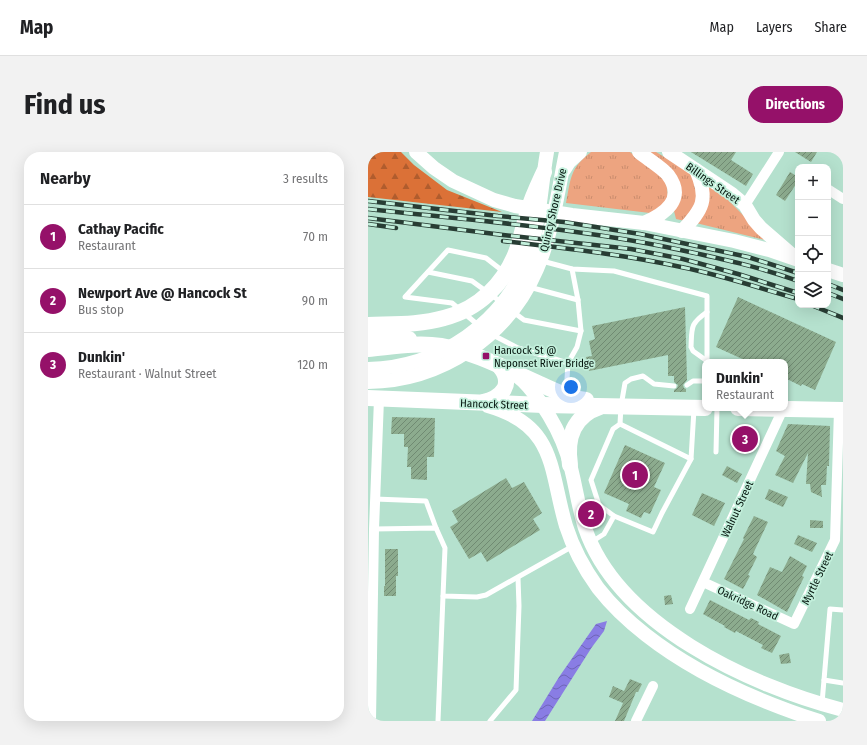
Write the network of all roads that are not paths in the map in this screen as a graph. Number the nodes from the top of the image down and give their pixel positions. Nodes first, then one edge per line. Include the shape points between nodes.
1 (416, 152) edge
2 (547, 152) edge
3 (566, 152) edge
4 (580, 152) edge
5 (638, 152) edge
6 (669, 152) edge
7 (779, 152) edge
8 (696, 170) junction
9 (544, 172) junction
10 (562, 174) junction
11 (831, 191) edge
12 (843, 199) edge
13 (745, 205) junction
14 (644, 223) junction
15 (682, 231) junction
16 (512, 252) dead end
17 (795, 256) edge
18 (795, 258) edge
19 (572, 270) junction
20 (831, 271) edge
21 (428, 272) junction
22 (843, 275) edge
23 (578, 300) junction
24 (707, 312) junction
25 (368, 325) edge
26 (581, 331) junction
27 (368, 336) edge
28 (434, 345) junction
29 (368, 349) edge
30 (705, 359) edge
31 (707, 359) edge
32 (568, 363) junction
33 (368, 369) edge
34 (504, 369) junction
35 (702, 381) edge
36 (368, 382) edge
37 (687, 385) dead end
38 (674, 386) dead end
39 (570, 396) junction
40 (372, 400) edge
41 (480, 403) junction
42 (543, 405) junction
43 (602, 406) junction
44 (621, 406) junction
45 (700, 407) edge
46 (788, 409) edge
47 (841, 410) edge
48 (717, 411) edge
49 (782, 411) edge
50 (620, 424) junction
51 (716, 452) dead end
52 (692, 459) junction
53 (570, 465) junction
54 (376, 499) junction
55 (614, 516) junction
56 (436, 528) junction
57 (374, 529) junction
58 (839, 540) edge
59 (592, 542) junction
60 (574, 545) junction
61 (518, 578) junction
62 (703, 582) junction
63 (443, 596) junction
64 (690, 609) dead end
65 (843, 610) edge
66 (794, 624) joint
67 (370, 664) edge
68 (824, 680) junction
69 (843, 683) edge
70 (653, 686) dead end
71 (822, 704) junction
72 (843, 710) edge
73 (639, 720) edge
74 (370, 721) edge
75 (438, 721) edge
76 (490, 721) edge
77 (819, 721) edge

1 - 14 main road via 453,181 494,200 515,206
2 - 9 main road, Quincy Shore Drive
3 - 10 main road, Quincy Shore Drive
4 - 10 main road via 569,162
5 - 14 main road via 668,174 674,187 674,198 668,209
6 - 8 main road, Billings Street
7 - 13 street, Billings Street
8 - 13 main road, Billings Street
8 - 15 main road via 703,193 702,206 695,218
9 - 25 main road via 530,202 513,260 495,288 461,313 437,320
9 - 33 main road, Quincy Shore Drive via 529,255 514,285 494,313 468,336 435,355 400,366
10 - 36 main road, Quincy Shore Drive via 549,234 538,268 525,292 504,321 476,346 441,367 411,377
11 - 12 street
13 - 17 main road via 761,228
14 - 15 main road
15 - 18 main road via 734,241
16 - 19 lane
19 - 23 lane
19 - 24 lane via 614,271 707,296
20 - 22 main road
21 - 23 lane via 448,250 486,258 522,286
21 - 26 lane via 472,281 524,320
21 - 32 lane via 405,297 452,303 486,332 518,348
23 - 26 lane
24 - 30 lane via 693,324 691,347
24 - 31 lane
26 - 32 lane via 577,347
27 - 28 main road via 395,336
28 - 29 main road, Hancock Street
28 - 34 main road, Hancock Street via 449,348
32 - 39 lane
34 - 39 main road, Hancock Street
34 - 41 main road via 505,388 492,400
34 - 42 main road via 524,382
35 - 37 lane via 693,381
38 - 44 lane via 654,384 643,376 631,379 625,383
39 - 44 main road, Hancock Street
40 - 41 main road, Hancock Street
40 - 54 street
41 - 42 main road, Hancock Street
41 - 60 main road via 515,417 531,429 541,441 550,458 566,526
42 - 43 main road, Hancock Street
42 - 53 main road via 557,430
43 - 44 main road, Hancock Street
43 - 53 main road via 584,415 572,431 568,448
44 - 45 main road, Hancock Street
44 - 50 lane
45 - 52 lane
46 - 47 main road
47 - 58 street, Myrtle Street
48 - 51 lane
49 - 62 street, Walnut Street
50 - 52 lane
50 - 55 lane via 613,429 591,480 599,505
52 - 55 lane via 654,532
53 - 59 main road via 581,513
54 - 56 lane via 426,502
54 - 57 street
55 - 59 lane via 604,534
56 - 57 lane
56 - 63 lane via 445,548
57 - 67 street
58 - 66 street, Myrtle Street
59 - 71 main road via 621,588 664,627 706,655 741,673
60 - 61 lane
60 - 77 main road via 592,579 609,601 631,623 658,644 704,673 741,692
61 - 63 lane via 486,595
61 - 76 lane via 516,690
62 - 64 street, Walnut Street
62 - 66 street, Oakridge Road
63 - 75 lane
65 - 68 lane via 830,609
67 - 74 street
68 - 69 lane
68 - 71 lane
70 - 73 street
71 - 72 main road
71 - 77 street

